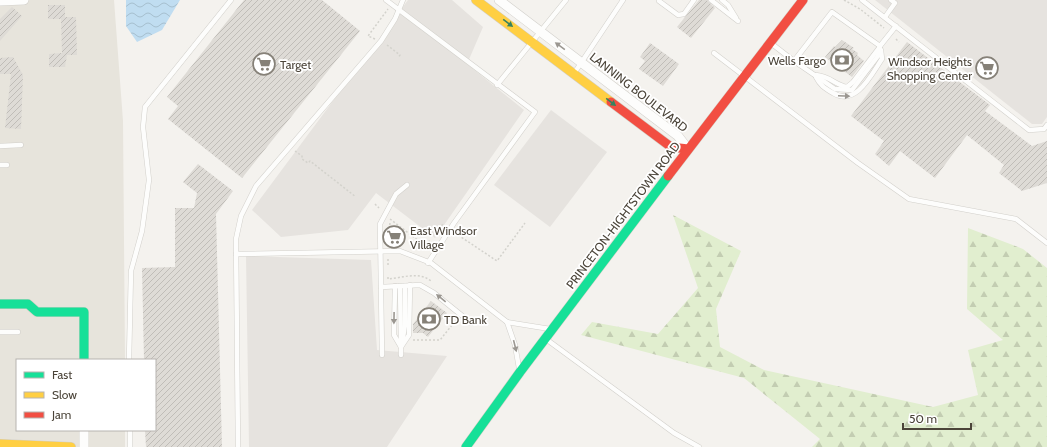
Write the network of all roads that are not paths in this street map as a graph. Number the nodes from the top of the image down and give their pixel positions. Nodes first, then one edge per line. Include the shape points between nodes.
1 (24, 0) edge
2 (231, 0) edge
3 (386, 0) edge
4 (403, 0) edge
5 (476, 0) edge
6 (499, 0) edge
7 (566, 0) edge
8 (623, 0) edge
9 (694, 0) edge
10 (711, 0) edge
11 (722, 0) edge
12 (804, 0) edge
13 (862, 0) edge
14 (891, 0) edge
15 (0, 1) edge
16 (658, 1) dead end
17 (399, 10) junction
18 (885, 17) junction
19 (896, 26) junction
20 (539, 31) junction
21 (531, 41) junction
22 (770, 43) junction
23 (880, 46) junction
24 (714, 53) dead end
25 (794, 61) junction
26 (582, 62) junction
27 (574, 73) junction
28 (746, 76) junction
29 (497, 85) junction
30 (1047, 125) edge
31 (20, 145) dead end
32 (0, 146) edge
33 (688, 149) junction
34 (0, 165) edge
35 (7, 165) dead end
36 (406, 185) dead end
37 (1047, 243) edge
38 (379, 251) junction
39 (236, 254) junction
40 (428, 263) junction
41 (403, 286) junction
42 (381, 287) junction
43 (0, 304) edge
44 (507, 322) junction
45 (471, 323) dead end
46 (551, 329) junction
47 (0, 332) edge
48 (18, 332) dead end
49 (545, 338) junction
50 (401, 348) junction
51 (382, 355) dead end
52 (401, 355) dead end
53 (84, 359) edge
54 (129, 359) edge
55 (520, 372) junction
56 (84, 431) edge
57 (130, 431) edge
58 (0, 444) edge
59 (468, 446) edge
60 (71, 447) edge
61 (84, 447) edge
62 (130, 447) edge
63 (238, 447) edge
64 (699, 447) edge

1 - 15 street
2 - 54 lane via 145,107 143,127 149,180 142,231 131,271
3 - 17 lane
4 - 17 lane
5 -> 21 main road, LANNING BOULEVARD
6 - 20 street, LANNING BOULEVARD
7 - 20 lane
8 - 26 lane
9 - 16 lane via 684,14 678,15
10 - 11 lane via 738,21 728,4
12 - 22 main road, PRINCETON-HIGHTSTOWN ROAD
13 - 18 lane
14 - 18 lane via 895,3
17 - 29 lane
17 - 39 lane via 381,41 256,186 241,216
18 - 19 lane
19 - 23 lane
19 - 30 lane via 1029,130 1044,129
20 - 21 lane
26 -> 20 street, LANNING BOULEVARD
21 - 27 main road, LANNING BOULEVARD
21 - 29 lane
22 - 25 lane
22 - 28 main road, PRINCETON-HIGHTSTOWN ROAD
25 -> 23 lane via 835,89 852,90 878,56
23 - 25 lane via 832,12
24 - 28 lane
26 - 27 lane
26 - 33 street, LANNING BOULEVARD via 678,136
27 -> 33 main road, LANNING BOULEVARD via 671,147
28 - 33 main road, PRINCETON-HIGHTSTOWN ROAD
28 - 37 lane via 909,199 1016,219
29 - 40 lane via 535,112
31 - 32 lane
33 - 46 main road, PRINCETON-HIGHTSTOWN ROAD
34 - 35 lane
36 - 38 lane via 396,194 380,224
38 - 39 lane
38 - 40 lane via 400,251
38 - 42 lane
39 - 63 lane
40 - 44 lane via 488,305
41 - 42 lane
45 -> 41 lane via 426,288 420,285
41 -> 50 lane
41 - 50 lane via 409,335
42 - 51 lane
43 - 53 main road via 28,304 37,312 84,312
44 - 46 lane
44 -> 55 lane
46 - 49 main road, PRINCETON-HIGHTSTOWN ROAD
47 - 48 lane
49 - 55 main road, PRINCETON-HIGHTSTOWN ROAD
49 - 64 lane via 674,433
50 - 52 lane
55 - 59 main road, PRINCETON-HIGHTSTOWN ROAD
56 - 61 street
57 - 62 lane
58 - 60 main road

